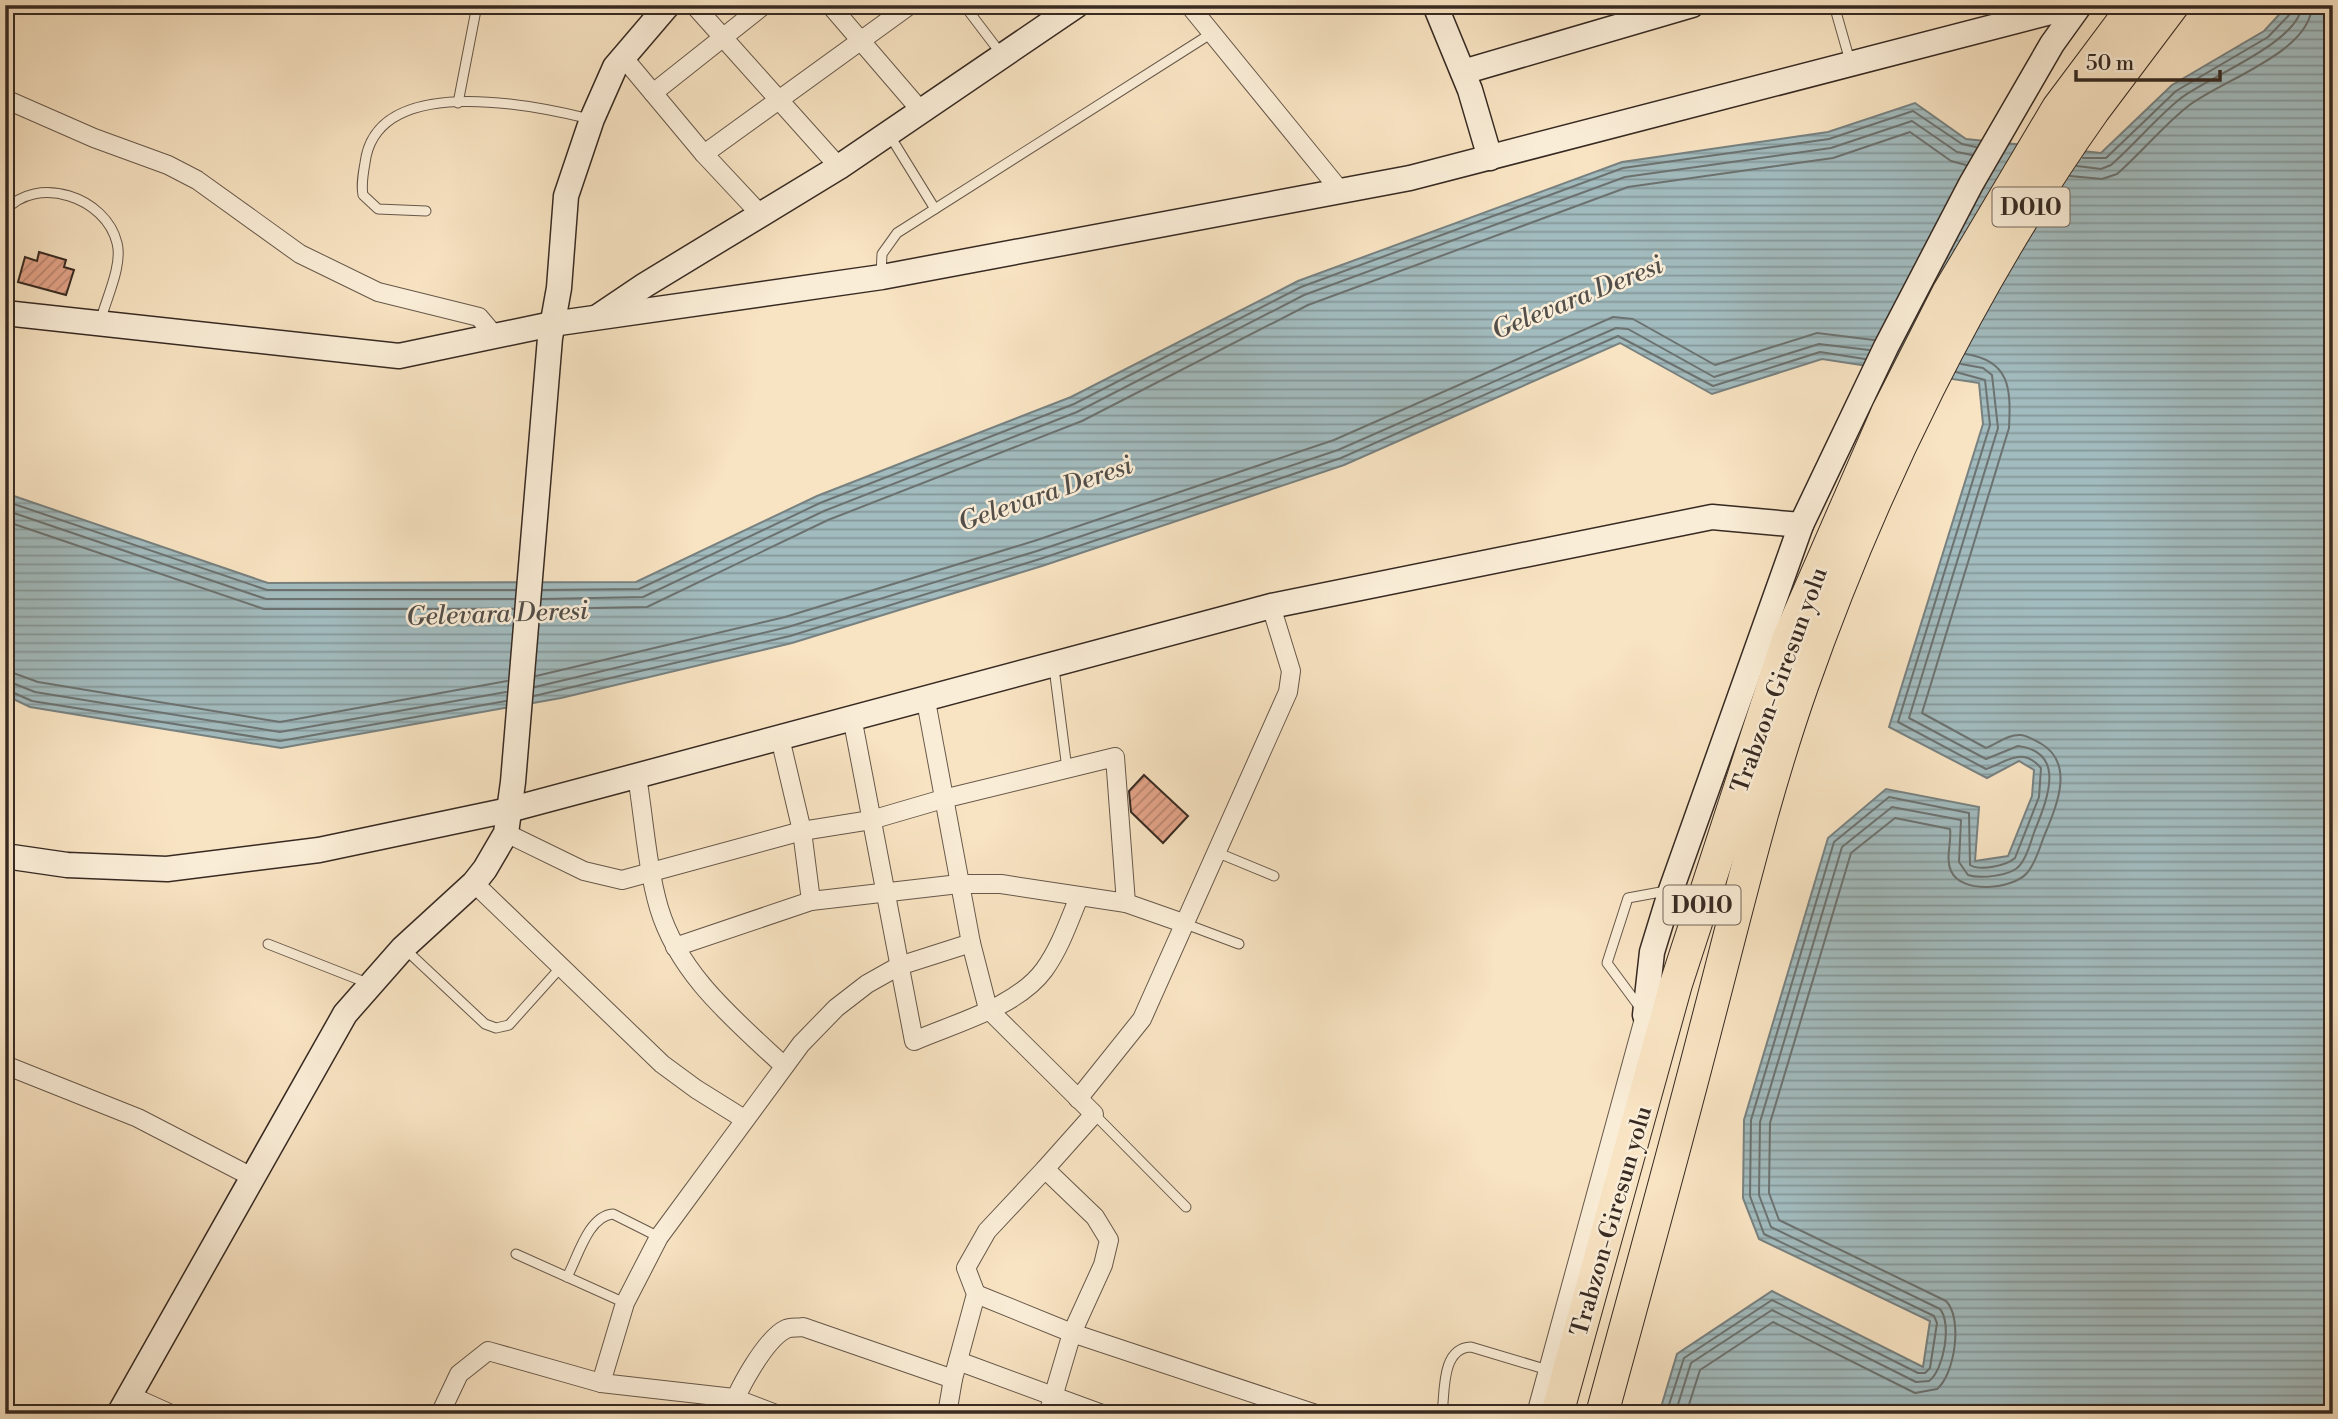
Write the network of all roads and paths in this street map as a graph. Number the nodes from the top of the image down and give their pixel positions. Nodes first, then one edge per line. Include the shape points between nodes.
1 (477, 5) edge
2 (668, 5) edge
3 (694, 5) edge
4 (764, 5) edge
5 (830, 5) edge
6 (910, 5) edge
7 (964, 5) edge
8 (1189, 5) edge
9 (1435, 5) edge
10 (1834, 5) edge
11 (2079, 5) edge
12 (2134, 5) edge
13 (2173, 5) edge
14 (1071, 7) edge
15 (1682, 7) edge
16 (1212, 33) junction
17 (723, 38) junction
18 (861, 41) junction
19 (1003, 56) junction
20 (623, 57) junction
21 (1851, 64) junction
22 (1463, 72) junction
23 (653, 93) junction
24 (5, 99) edge
25 (778, 99) junction
26 (458, 103) junction
27 (922, 112) junction
28 (592, 119) junction
29 (889, 134) junction
30 (704, 154) junction
31 (1490, 158) junction
32 (839, 167) junction
33 (1339, 189) junction
34 (935, 209) junction
35 (5, 211) edge
36 (426, 211) dead end
37 (761, 215) junction
38 (882, 277) junction
39 (5, 313) edge
40 (593, 320) junction
41 (100, 323) junction
42 (551, 331) junction
43 (495, 336) junction
44 (1887, 412) junction
45 (1801, 525) junction
46 (1272, 606) junction
47 (1054, 666) junction
48 (926, 701) junction
49 (852, 717) junction
50 (780, 738) junction
51 (1067, 769) junction
52 (638, 776) junction
53 (943, 799) junction
54 (871, 820) junction
55 (508, 821) junction
56 (802, 831) junction
57 (1216, 852) junction
58 (5, 856) edge
59 (653, 872) junction
60 (1274, 876) dead end
61 (474, 883) junction
62 (959, 884) junction
63 (1671, 890) junction
64 (884, 894) junction
65 (1079, 897) junction
66 (811, 901) junction
67 (1126, 903) junction
68 (1183, 923) junction
69 (971, 943) junction
70 (268, 944) dead end
71 (1239, 944) dead end
72 (675, 947) junction
73 (403, 948) junction
74 (899, 966) junction
75 (561, 967) junction
76 (371, 984) junction
77 (988, 1009) junction
78 (1653, 1026) junction
79 (5, 1065) edge
80 (784, 1066) junction
81 (1078, 1099) junction
82 (1094, 1114) junction
83 (744, 1119) junction
84 (1045, 1169) junction
85 (252, 1177) junction
86 (1186, 1208) dead end
87 (659, 1237) junction
88 (516, 1254) dead end
89 (568, 1277) junction
90 (976, 1294) junction
91 (625, 1303) junction
92 (1072, 1333) junction
93 (958, 1361) junction
94 (1548, 1370) junction
95 (953, 1379) junction
96 (601, 1383) junction
97 (124, 1404) edge
98 (1050, 1405) edge
99 (732, 1406) edge
100 (171, 1414) edge
101 (440, 1414) edge
102 (776, 1414) edge
103 (947, 1414) edge
104 (1102, 1414) edge
105 (1316, 1414) edge
106 (1442, 1414) edge
107 (1536, 1414) edge
108 (1557, 1414) edge
109 (1602, 1414) edge

1 - 26 lane
2 - 20 street
3 - 17 street
4 - 17 street
5 - 18 street
6 - 18 street
7 - 19 lane
8 - 16 street
9 - 22 street
10 - 21 lane
11 - 21 street
11 - 44 street via 1971,184
12 - 44 highway, Trabzon-Giresun yolu / D010 via 2058,108 2010,186
13 - 44 highway, Trabzon-Giresun yolu / D010 via 2093,112 2018,228 1961,329
14 - 19 street
15 - 22 street
16 - 33 street
16 - 34 lane
17 - 23 street
17 - 25 street
18 - 25 street
18 - 27 street
19 - 27 street
20 - 23 street
20 - 28 street via 614,67
21 - 31 street
22 - 31 street
23 - 30 street
24 - 43 street via 197,180 300,254 377,292 479,317
25 - 30 street
25 - 32 street
26 - 28 lane via 545,108
26 - 36 lane via 430,104 398,113 382,124 367,144 362,188 367,202 385,210
27 - 29 street
28 - 42 street via 566,196
29 - 32 street
29 - 34 lane
30 - 37 street
31 - 33 street via 1410,178
32 - 37 street
33 - 38 street
34 - 38 lane via 891,239 880,260
35 - 41 lane via 21,198 52,191 89,204 107,220 119,253
37 - 40 street
38 - 40 street
39 - 41 street
40 - 42 street
41 - 43 street via 399,356
42 - 43 street
42 - 55 street
44 - 45 street
44 - 78 highway, Trabzon-Giresun yolu / D010 via 1788,640 1680,972
44 - 109 highway, Trabzon-Giresun yolu / D010 via 1865,530 1802,685 1757,830
45 - 46 street via 1712,517
45 - 63 street
46 - 47 street
46 - 57 street via 1292,671 1287,692
47 - 48 street
47 - 51 lane
48 - 49 street
48 - 53 street
49 - 50 street
49 - 54 street
50 - 52 street
50 - 56 street
51 - 53 street
51 - 67 street via 1115,757
52 - 55 street
52 - 59 street
53 - 54 street
53 - 62 street
54 - 56 street
54 - 64 street
55 - 58 street via 167,869 67,865
55 - 59 street via 606,878 622,880
55 - 61 street
56 - 59 street
56 - 66 street
57 - 60 lane
57 - 68 street
59 - 72 street via 659,908
61 - 73 street
61 - 75 street
62 - 64 street
62 - 65 street via 1001,884
62 - 69 street
63 - 78 street via 1652,952
63 - 78 lane via 1628,898 1606,963
64 - 66 street
64 - 74 street
65 - 67 street
65 - 77 street via 1044,971 1006,1003
66 - 72 street
67 - 68 street
68 - 71 lane
68 - 81 street via 1142,1019
69 - 74 street
69 - 77 street
70 - 76 lane
72 - 80 street via 717,1003
73 - 75 lane via 485,1024 496,1028 509,1025
73 - 76 street
74 - 77 street via 914,1041
74 - 80 street via 836,1008
75 - 83 street via 662,1064
76 - 85 street via 345,1014
77 - 81 street
78 - 94 street
78 - 108 highway, Trabzon-Giresun yolu / D010
79 - 85 street via 138,1118
80 - 83 street
81 - 82 street
82 - 84 street
82 - 86 lane
83 - 87 street
84 - 90 street via 987,1231 966,1268
84 - 92 street via 1095,1217 1109,1240 1103,1265
85 - 97 street
87 - 89 lane via 614,1214 605,1215 595,1222
87 - 91 street
88 - 89 lane
89 - 91 lane
90 - 92 street
90 - 93 street
91 - 96 street
92 - 98 street
92 - 105 street
93 - 95 street
93 - 98 street
94 - 106 lane via 1471,1347 1460,1348 1450,1358
94 - 107 street
95 - 99 street via 803,1327 786,1329 769,1344
95 - 103 street
96 - 99 street
96 - 101 street via 488,1351 459,1374
97 - 100 street
98 - 104 street
99 - 102 street

